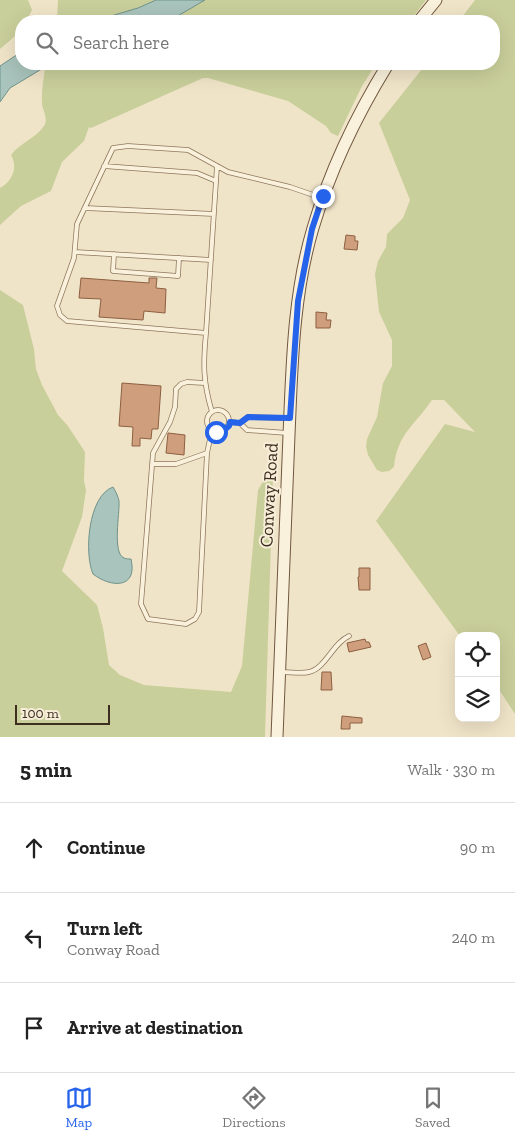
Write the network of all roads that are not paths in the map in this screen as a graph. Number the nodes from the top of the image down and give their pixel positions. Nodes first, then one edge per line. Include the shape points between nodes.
1 (436, 0) edge
2 (424, 15) edge
3 (384, 70) edge
4 (104, 166) junction
5 (217, 166) junction
6 (216, 181) junction
7 (322, 198) junction
8 (85, 208) junction
9 (214, 214) junction
10 (75, 252) junction
11 (114, 254) junction
12 (179, 258) junction
13 (211, 260) junction
14 (206, 333) junction
15 (205, 383) junction
16 (212, 412) junction
17 (290, 418) junction
18 (230, 422) junction
19 (240, 423) junction
20 (212, 430) junction
21 (289, 433) junction
22 (207, 453) junction
23 (152, 464) junction
24 (349, 636) dead end
25 (280, 672) junction
26 (277, 737) edge

1 - 2 street
3 - 7 street, Conway Road via 353,124
4 - 5 lane via 113,148 128,146 188,150
4 - 6 lane via 197,173
4 - 8 lane
5 - 6 lane
5 - 7 lane via 228,172
6 - 9 lane
7 - 17 street, Conway Road via 312,229 298,301
8 - 9 lane
8 - 10 lane via 77,224
9 - 13 lane
10 - 11 lane
10 - 14 lane via 57,306 67,321
11 - 12 lane
11 - 12 lane via 113,271 178,276
12 - 13 lane
13 - 14 lane
14 - 15 lane
15 - 16 lane
15 - 23 lane via 187,382 176,389 170,422 153,453
16 - 18 lane via 226,412
16 - 20 lane via 207,420
17 - 19 lane via 248,417
17 - 21 street, Conway Road
18 - 19 lane
18 - 20 lane via 223,431
19 - 21 lane via 247,430
20 - 22 lane
21 - 25 street, Conway Road
22 - 23 lane via 176,464
22 - 23 lane via 199,612 186,624 148,619 141,604
24 - 25 lane via 316,670
25 - 26 street, Conway Road

